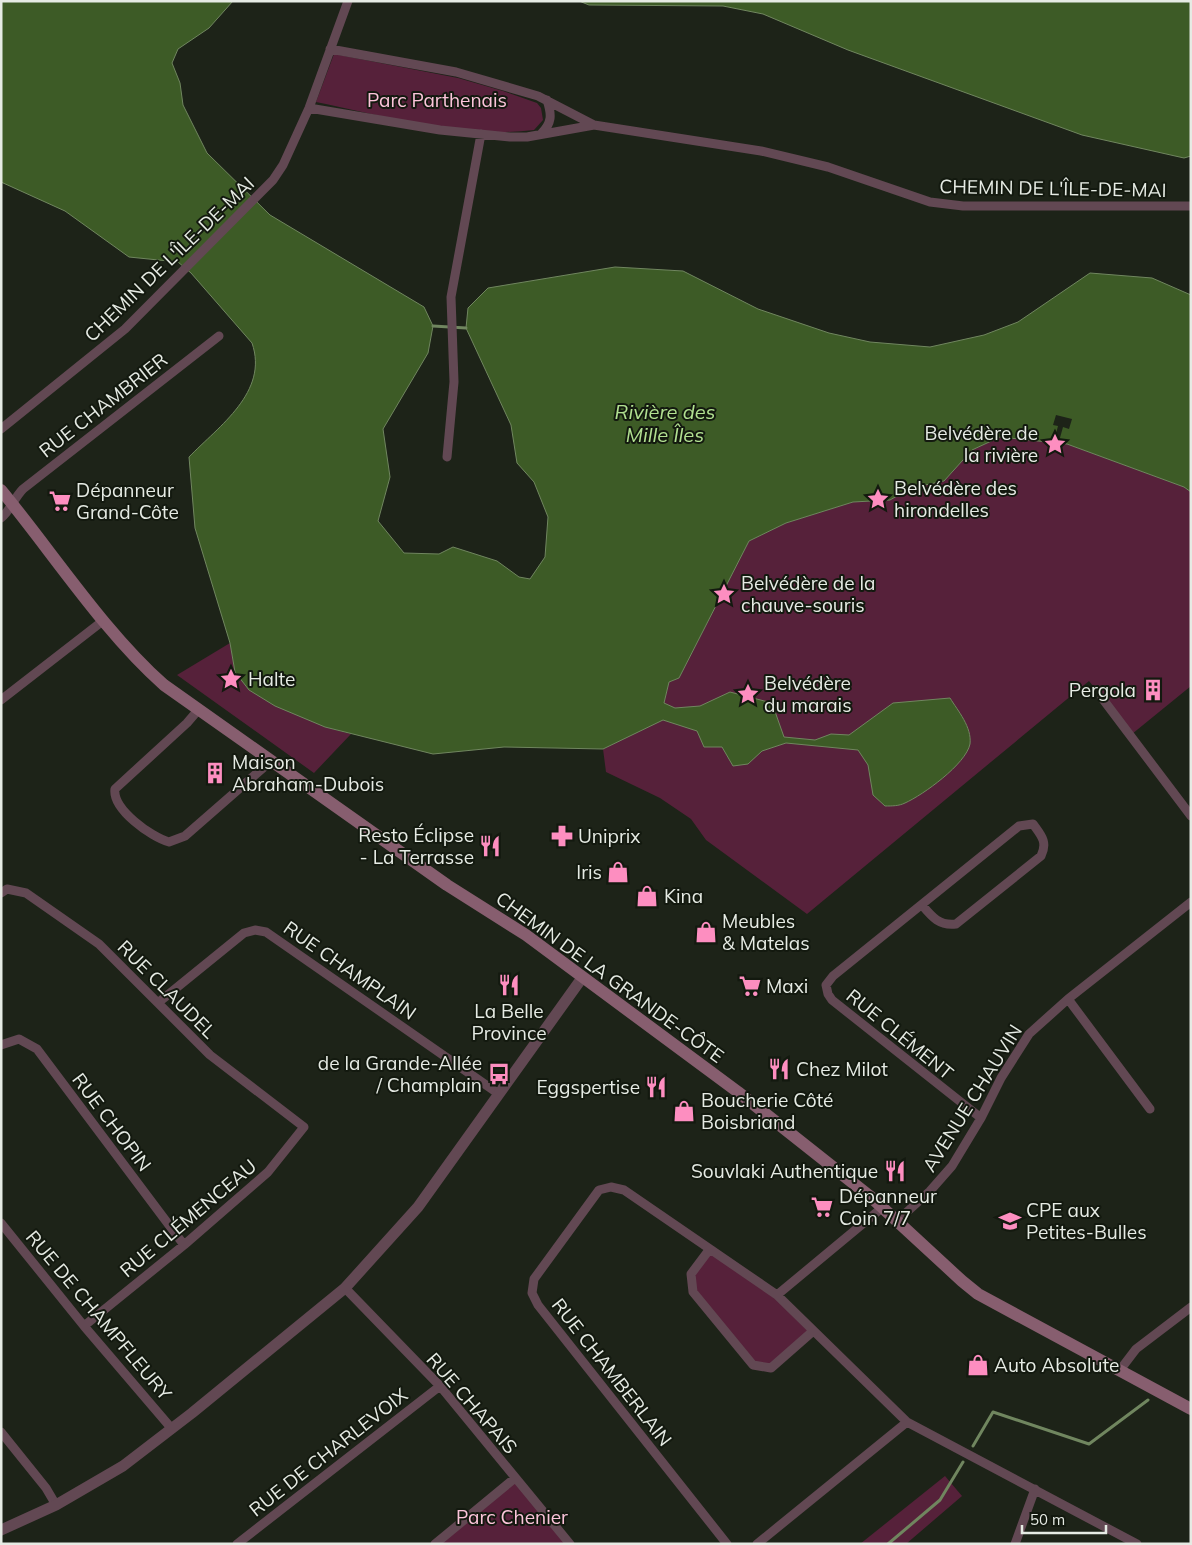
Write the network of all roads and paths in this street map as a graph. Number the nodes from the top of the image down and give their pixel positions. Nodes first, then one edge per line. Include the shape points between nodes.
1 (348, 1) edge
2 (330, 49) junction
3 (547, 100) junction
4 (309, 108) junction
5 (594, 125) junction
6 (481, 134) junction
7 (541, 134) junction
8 (1191, 206) edge
9 (219, 336) dead end
10 (1, 430) edge
11 (447, 457) dead end
12 (1, 490) edge
13 (12, 504) junction
14 (1, 518) edge
15 (104, 620) junction
16 (1102, 698) dead end
17 (1, 700) edge
18 (198, 709) junction
19 (271, 761) junction
20 (1191, 816) edge
21 (1, 893) edge
22 (1191, 902) edge
23 (922, 905) junction
24 (582, 978) junction
25 (1068, 999) junction
26 (158, 1002) junction
27 (1, 1045) edge
28 (499, 1094) junction
29 (1150, 1109) dead end
30 (981, 1118) junction
31 (304, 1127) joint
32 (883, 1207) junction
33 (898, 1220) junction
34 (1, 1223) edge
35 (184, 1245) junction
36 (709, 1250) junction
37 (345, 1288) junction
38 (776, 1295) junction
39 (1191, 1307) edge
40 (84, 1326) junction
41 (812, 1332) junction
42 (1120, 1370) junction
43 (440, 1386) junction
44 (1191, 1409) edge
45 (907, 1422) junction
46 (172, 1429) junction
47 (1, 1432) edge
48 (515, 1478) junction
49 (1035, 1489) junction
50 (56, 1506) junction
51 (1, 1530) edge
52 (237, 1544) edge
53 (435, 1544) edge
54 (570, 1544) edge
55 (728, 1544) edge
56 (757, 1544) edge
57 (1015, 1544) edge
58 (1138, 1544) edge

1 - 2 street, CHEMIN DE L'ÎLE-DE-MAI
2 - 3 street, CHEMIN DE L'ÎLE-DE-MAI via 456,72
2 - 4 street, CHEMIN DE L'ÎLE-DE-MAI
3 - 5 street, CHEMIN DE L'ÎLE-DE-MAI
3 - 7 street via 550,123
4 - 6 street, CHEMIN DE L'ÎLE-DE-MAI
4 - 10 street, CHEMIN DE L'ÎLE-DE-MAI via 283,165 260,193 121,333
5 - 7 street, CHEMIN DE L'ÎLE-DE-MAI
5 - 8 street, CHEMIN DE L'ÎLE-DE-MAI via 761,151 828,167 930,202 963,206
6 - 7 street, CHEMIN DE L'ÎLE-DE-MAI via 510,137
6 - 11 street via 451,297 454,382
9 - 13 street, RUE CHAMBRIER via 65,455 16,495
12 - 13 main road, CHEMIN DE LA GRANDE-CÔTE
13 - 14 street, RUE CHAMBRIER
13 - 15 main road, CHEMIN DE LA GRANDE-CÔTE
15 - 17 street
15 - 18 main road, CHEMIN DE LA GRANDE-CÔTE via 149,670
16 - 20 street
18 - 19 main road, CHEMIN DE LA GRANDE-CÔTE
18 - 19 street via 115,789 115,800 122,811 155,836 168,842 185,836
19 - 24 main road, CHEMIN DE LA GRANDE-CÔTE via 447,885 526,935
21 - 26 street, RUE CLAUDEL via 7,889 26,893 99,944
22 - 25 street, AVENUE CHAUVIN
23 - 23 street via 1019,826 1033,824 1044,839 1045,849 1041,856 956,924 945,925 934,920
23 - 30 street, RUE CLÉMENT via 833,976 826,989 832,1000
24 - 28 street
24 - 32 main road, CHEMIN DE LA GRANDE-CÔTE via 762,1110
25 - 29 street
25 - 30 street, AVENUE CHAUVIN via 1029,1034
26 - 28 street, RUE CHAMPLAIN via 244,934 255,930 266,932
26 - 31 street, RUE CLAUDEL via 210,1055
27 - 35 street, RUE CHOPIN via 19,1039 37,1049
28 - 37 street via 418,1207
30 - 33 street, AVENUE CHAUVIN via 947,1173
31 - 35 street, RUE CLÉMENCEAU via 268,1172
32 - 33 main road, CHEMIN DE LA GRANDE-CÔTE
32 - 38 street
33 - 42 main road, CHEMIN DE LA GRANDE-CÔTE via 978,1294
34 - 40 street, RUE DE CHAMPFLEURY
35 - 40 street, RUE CLÉMENCEAU
36 - 38 street, RUE CHAMBERLAIN
36 - 41 street via 691,1274 693,1292 753,1365 771,1368
36 - 55 street, RUE CHAMBERLAIN via 624,1190 611,1187 599,1190 534,1279 532,1293 538,1305
37 - 43 street, RUE CHAPAIS
37 - 46 street
38 - 41 street, RUE CHAMBERLAIN
39 - 42 street via 1136,1349
40 - 46 street, RUE DE CHAMPFLEURY
41 - 45 street, RUE CHAMBERLAIN
42 - 44 main road, CHEMIN DE LA GRANDE-CÔTE
43 - 48 street, RUE CHAPAIS
43 - 52 street, RUE DE CHARLEVOIX
45 - 49 street, RUE CHAMBERLAIN
45 - 56 street
46 - 50 street via 113,1473
47 - 50 street via 46,1488
48 - 53 street
48 - 54 street, RUE CHAPAIS
49 - 57 street
49 - 58 street, RUE CHAMBERLAIN
50 - 51 street

